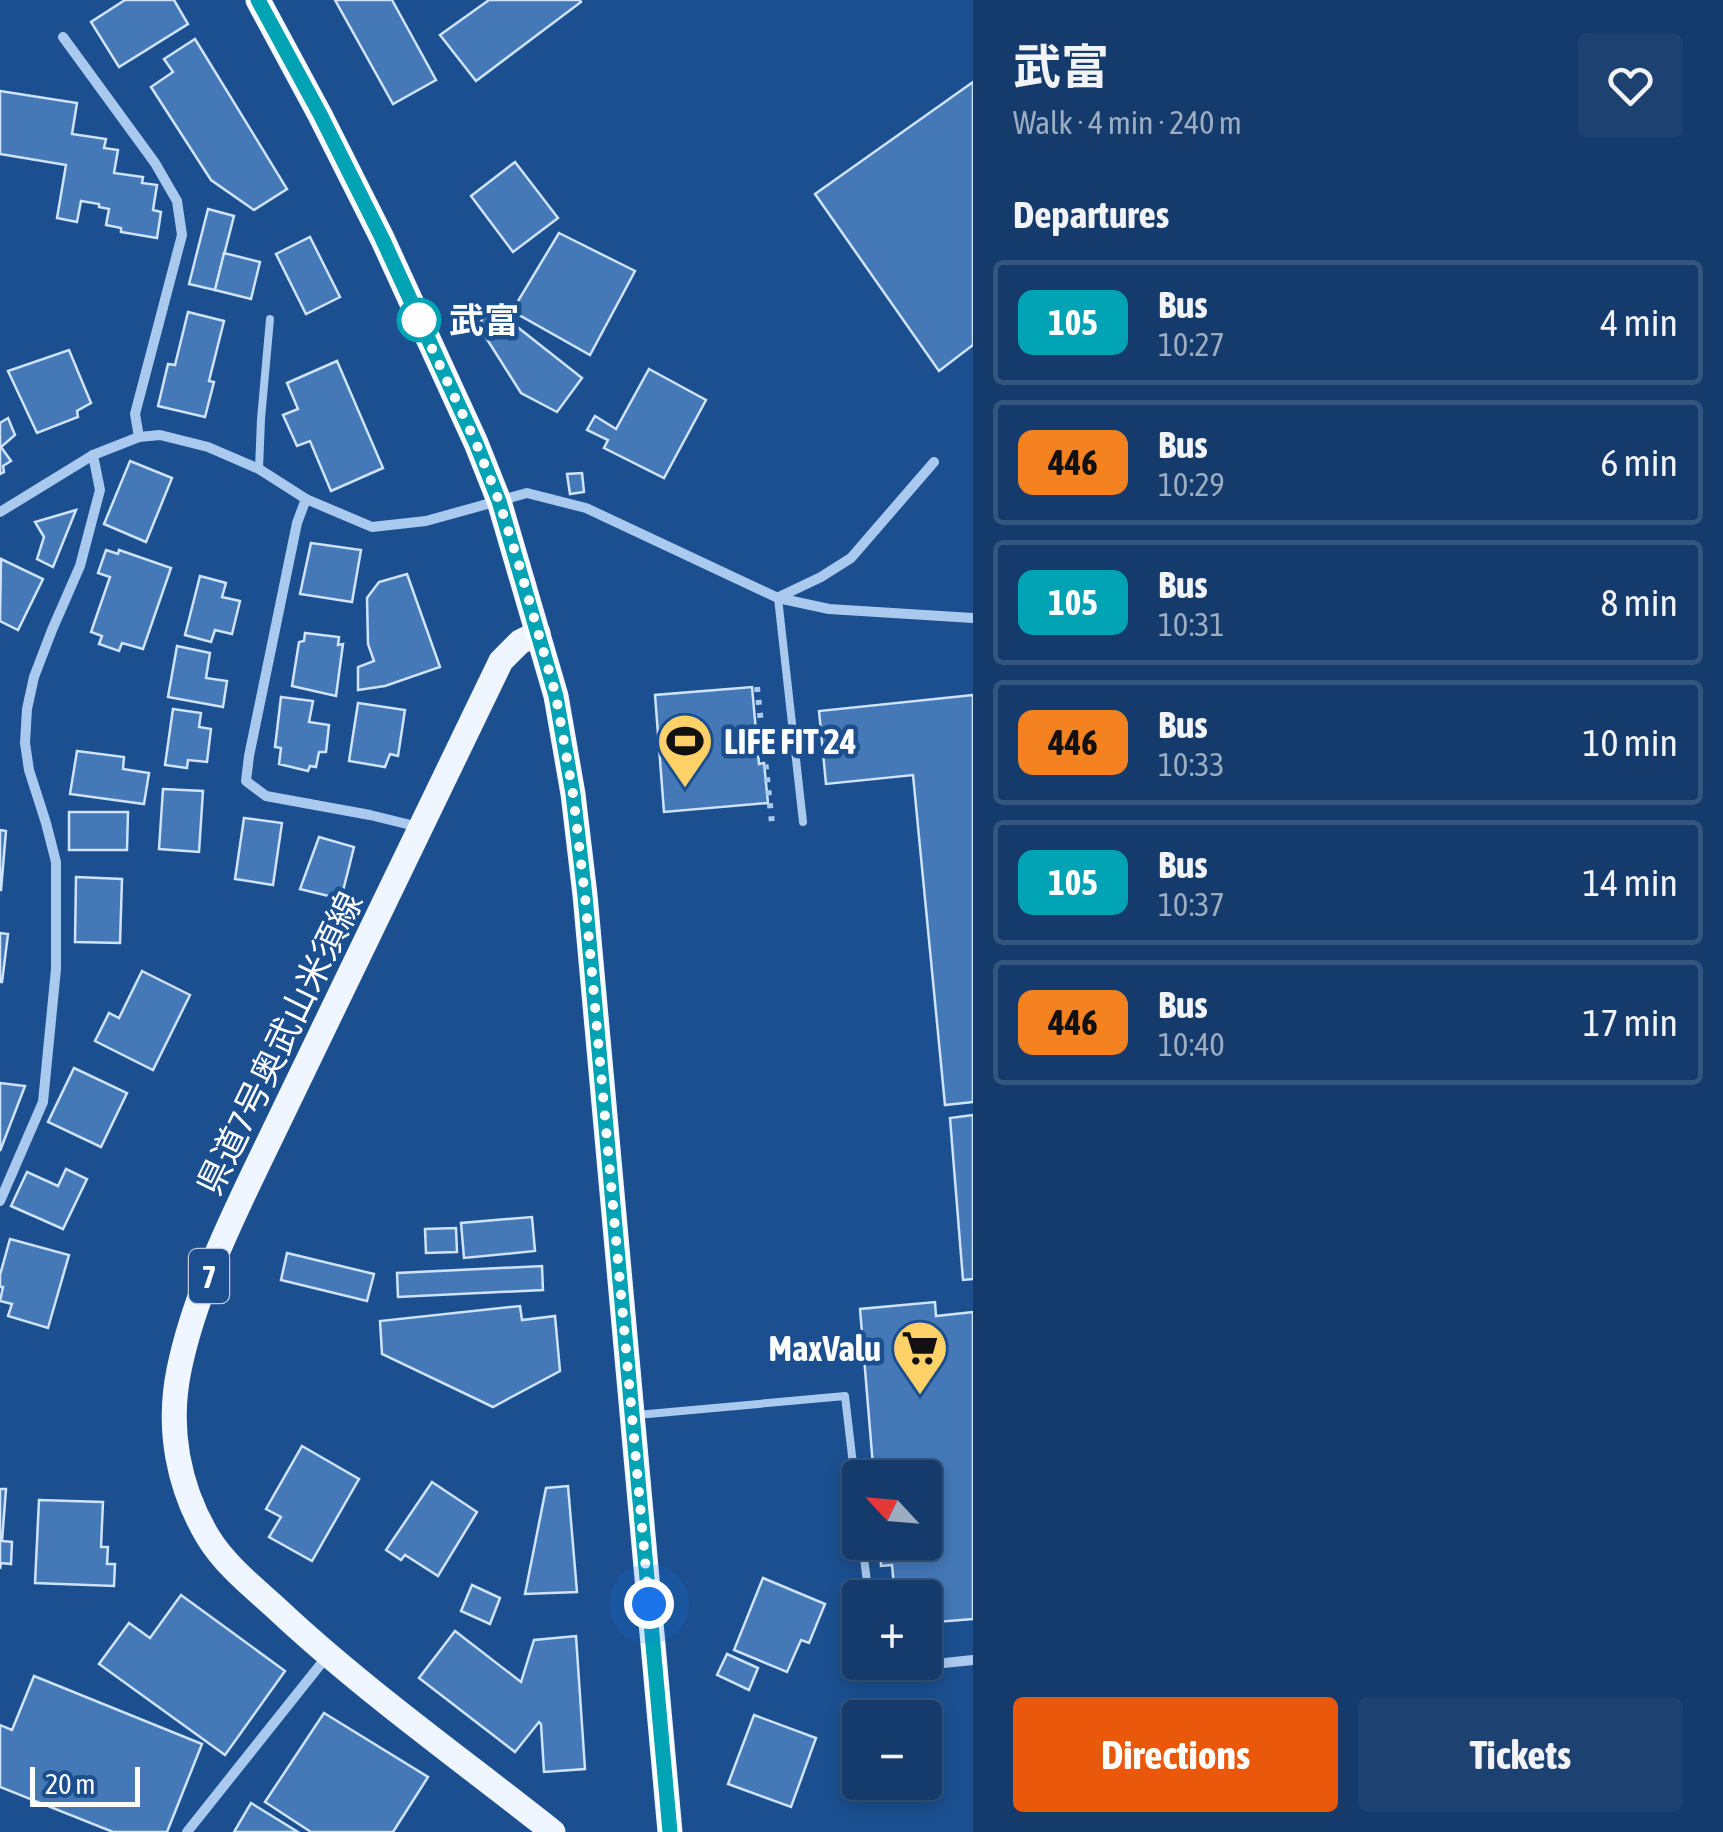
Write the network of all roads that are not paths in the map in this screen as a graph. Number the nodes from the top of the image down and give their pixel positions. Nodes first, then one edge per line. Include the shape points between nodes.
1 (258, 0) edge
2 (64, 36) dead end
3 (270, 319) dead end
4 (139, 437) junction
5 (94, 456) junction
6 (934, 462) dead end
7 (260, 470) junction
8 (306, 499) junction
9 (499, 501) junction
10 (0, 512) edge
11 (778, 598) junction
12 (973, 618) edge
13 (538, 633) junction
14 (802, 822) dead end
15 (422, 828) junction
16 (0, 1201) edge
17 (632, 1415) junction
18 (852, 1460) edge
19 (328, 1654) junction
20 (973, 1660) edge
21 (942, 1662) edge
22 (187, 1832) edge
23 (553, 1832) edge
24 (670, 1832) edge

1 - 9 main road via 382,238
2 - 4 street via 177,200 182,235 135,414
3 - 7 lane
4 - 5 street
4 - 7 street via 160,434 208,447
5 - 10 street
5 - 16 street via 100,490 80,566 27,709 29,770 56,862 56,969 43,1102
6 - 11 street via 851,558
7 - 8 street
8 - 9 street via 372,527
8 - 15 street via 246,780 266,796
9 - 11 street via 526,493 586,508
9 - 13 main road
11 - 12 street via 829,609
11 - 14 lane
13 - 15 main road, 県道7号奥武山米須線 / 7 via 501,660
13 - 17 main road via 573,794
15 - 19 main road, 県道7号奥武山米須線 / 7 via 234,1218 193,1315 178,1372 173,1422 179,1466 210,1541
17 - 18 lane via 845,1396
17 - 24 main road
19 - 22 street
19 - 23 main road, 県道7号奥武山米須線 / 7
20 - 21 street

